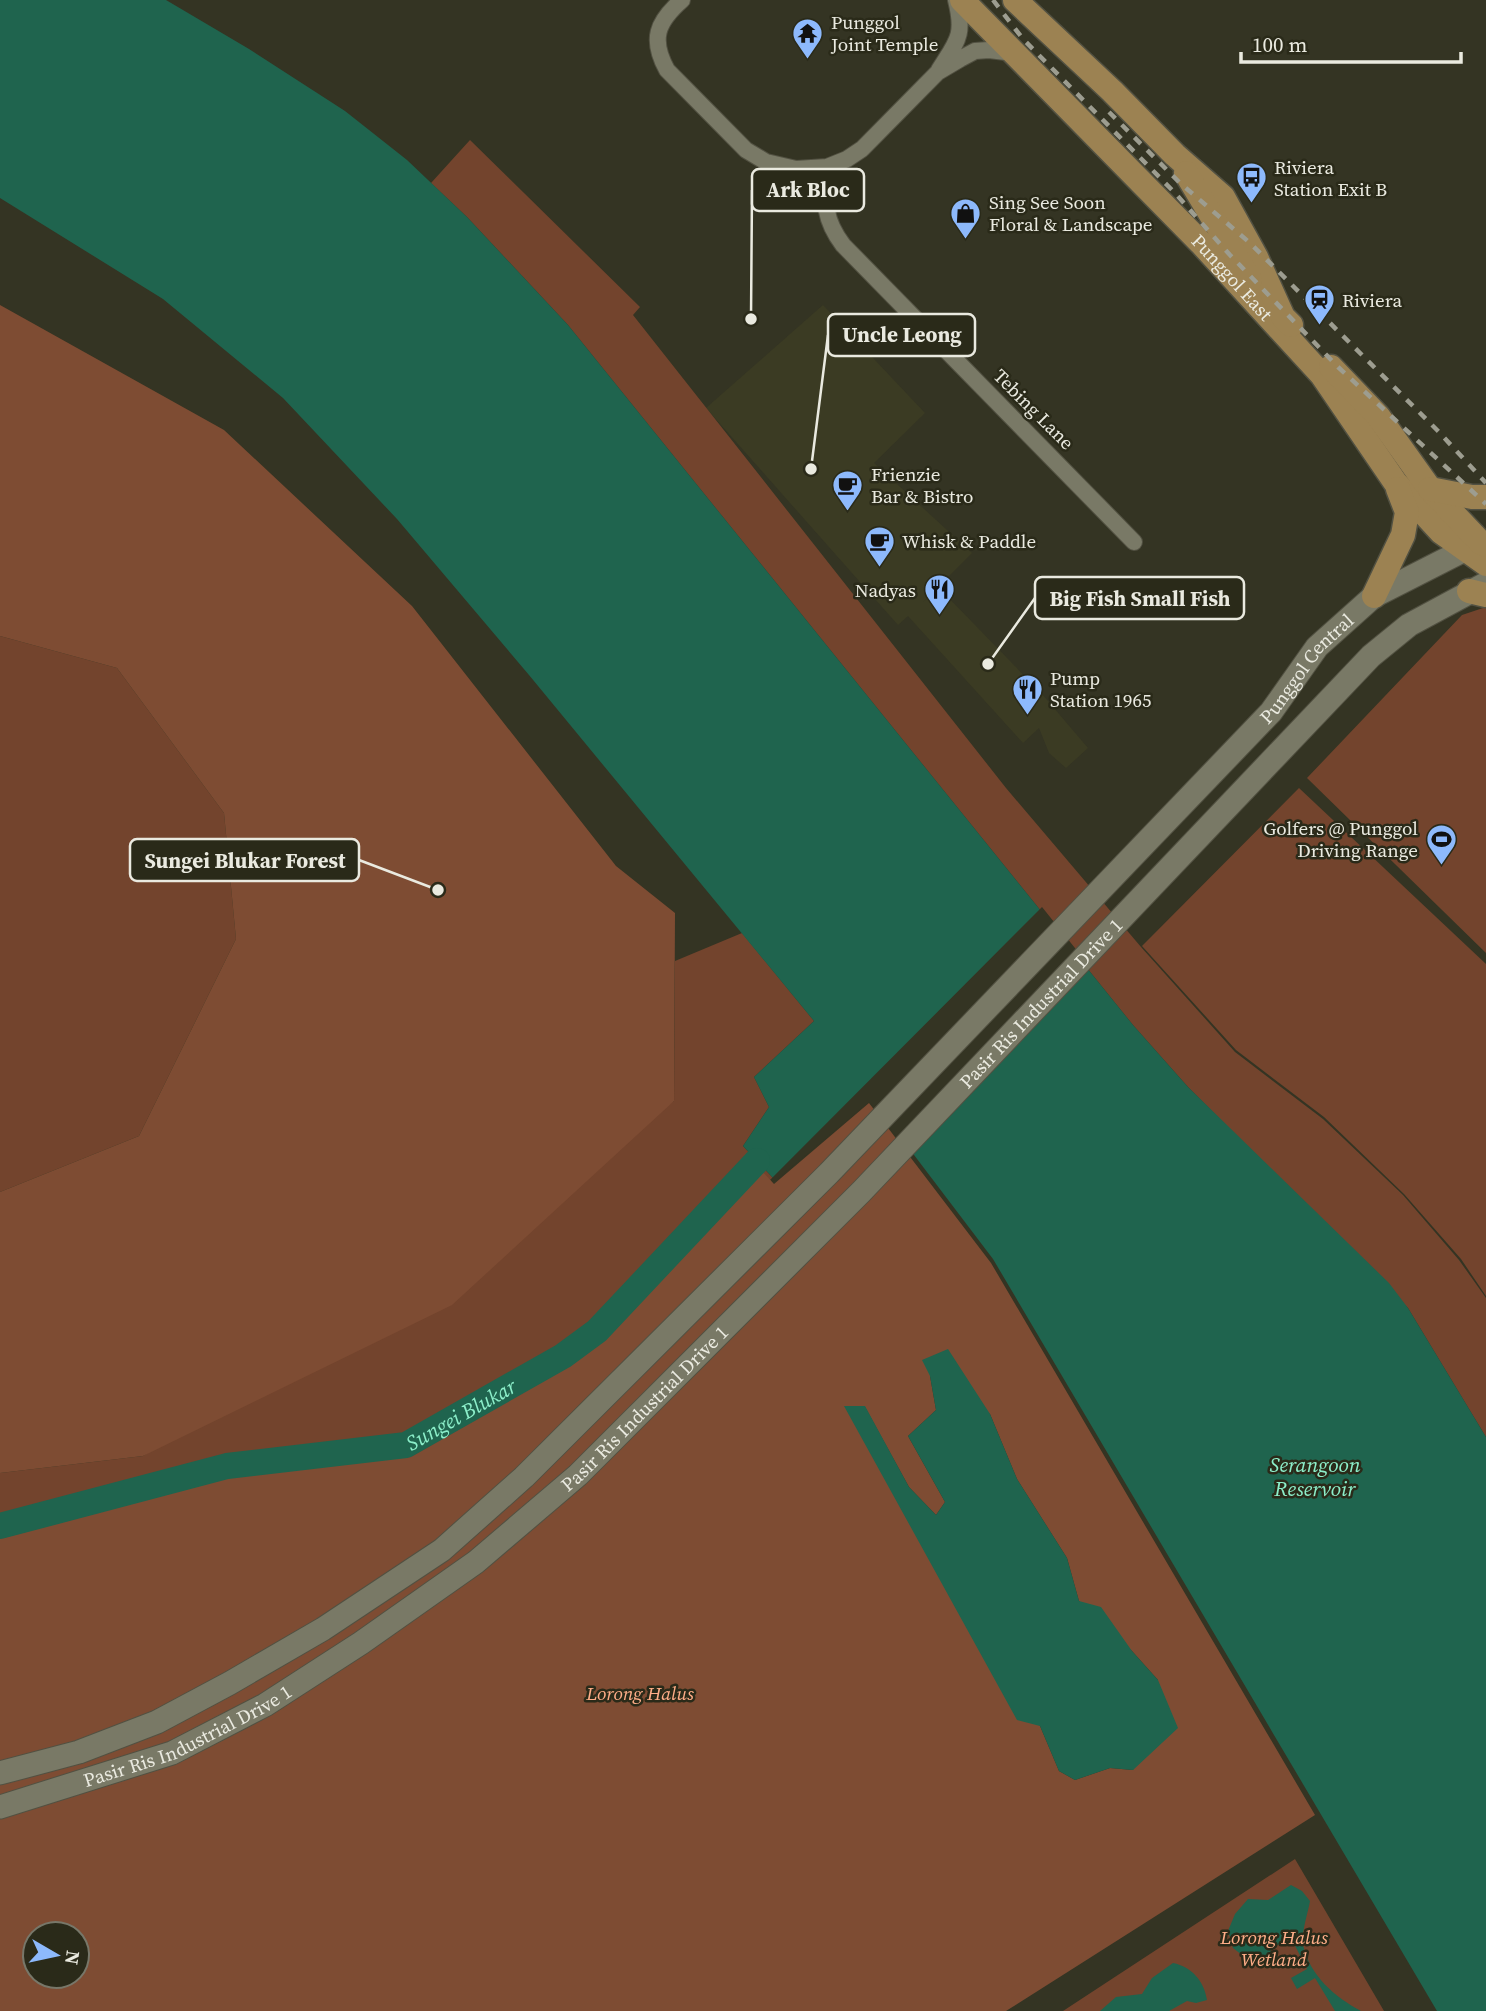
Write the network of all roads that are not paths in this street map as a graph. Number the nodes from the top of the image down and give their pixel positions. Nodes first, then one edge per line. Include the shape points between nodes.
1 (682, 0) edge
2 (956, 0) edge
3 (962, 0) edge
4 (1015, 0) edge
5 (1014, 53) junction
6 (938, 72) junction
7 (1175, 155) junction
8 (827, 167) junction
9 (1137, 178) junction
10 (1395, 482) junction
11 (1430, 489) junction
12 (1486, 497) edge
13 (1135, 542) dead end
14 (1480, 548) edge
15 (1480, 590) edge
16 (1374, 596) junction
17 (1154, 835) joint
18 (1180, 858) joint
19 (0, 1773) edge
20 (0, 1807) edge

1 - 8 street via 659,27 657,43 667,70 746,150 779,166
2 - 6 street via 960,34
3 - 5 main road, Punggol East
4 - 7 main road, Punggol East
5 - 6 street via 975,51
5 - 9 main road, Punggol East
6 - 8 street via 862,149
7 - 9 main road via 1174,176 1168,182
7 - 11 main road, Punggol East via 1223,197 1283,317 1378,416
8 - 13 street, Tebing Lane via 825,211 843,245
9 - 10 main road, Punggol East via 1322,375
10 - 14 main road, Punggol East via 1441,532
10 - 16 main road via 1407,512 1403,535
11 - 12 main road
11 - 14 main road, Punggol East
14 - 16 main road, Punggol Central
15 - 18 main road, Punggol Central via 1409,625 1371,656
16 - 17 main road, Punggol Central via 1317,647 1271,712
17 - 19 main road, Pasir Ris Industrial Drive 1 via 829,1173 524,1477 442,1550 323,1629 157,1722 79,1752
18 - 20 main road, Pasir Ris Industrial Drive 1 via 861,1192 578,1475 476,1562 265,1705 172,1752

